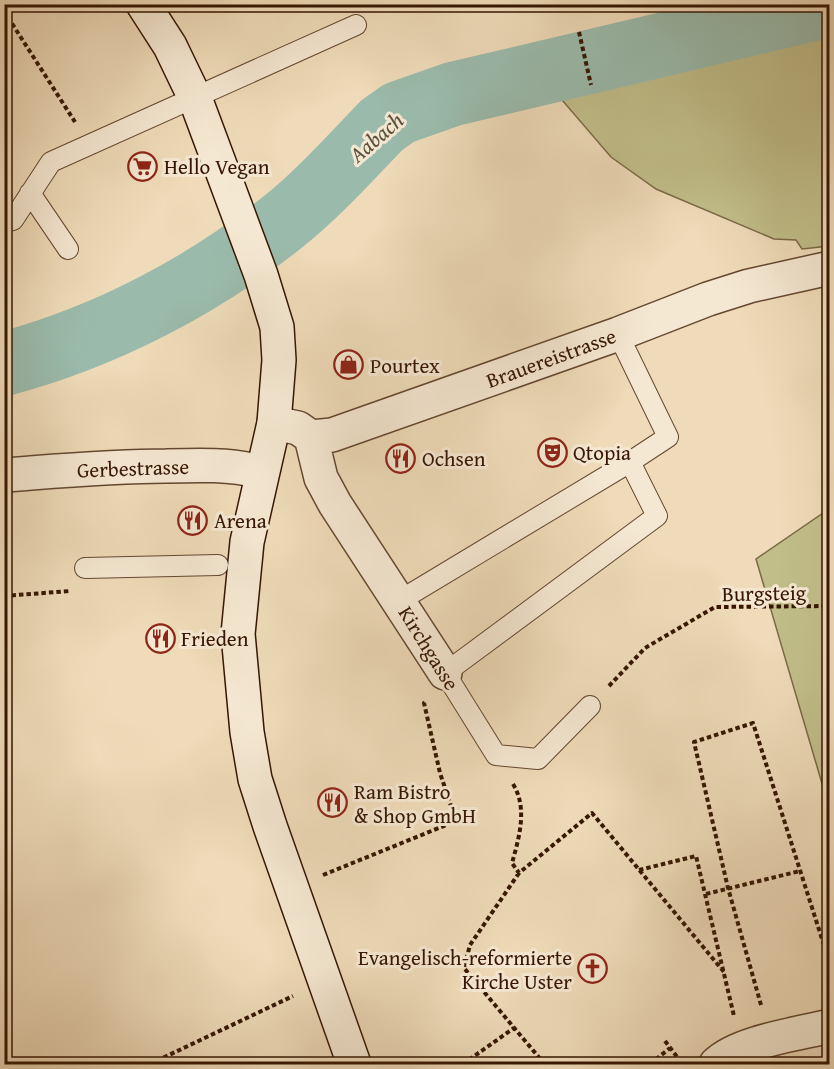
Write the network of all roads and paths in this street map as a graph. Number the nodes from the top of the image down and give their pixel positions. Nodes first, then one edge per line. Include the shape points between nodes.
1 (143, 4) edge
2 (4, 11) edge
3 (356, 25) dead end
4 (579, 32) dead end
5 (591, 85) dead end
6 (195, 98) junction
7 (89, 145) junction
8 (30, 193) junction
9 (4, 222) edge
10 (68, 249) dead end
11 (830, 268) edge
12 (618, 334) junction
13 (274, 423) junction
14 (311, 437) junction
15 (630, 462) junction
16 (262, 472) junction
17 (4, 475) edge
18 (218, 565) dead end
19 (85, 568) joint
20 (4, 596) edge
21 (399, 601) junction
22 (830, 606) edge
23 (445, 673) junction
24 (590, 706) joint
25 (496, 755) junction
26 (639, 870) junction
27 (800, 871) junction
28 (519, 873) junction
29 (292, 888) junction
30 (728, 888) junction
31 (706, 894) junction
32 (830, 964) edge
33 (724, 972) junction
34 (299, 993) dead end
35 (761, 1006) dead end
36 (830, 1026) edge
37 (514, 1028) junction
38 (665, 1041) dead end
39 (670, 1047) junction
40 (729, 1056) edge
41 (150, 1065) edge
42 (354, 1065) edge
43 (463, 1065) edge
44 (542, 1065) edge
45 (650, 1065) edge
46 (684, 1065) edge

1 - 6 street via 170,46
2 - 7 path
3 - 6 lane
4 - 5 path
6 - 7 lane
6 - 13 street via 277,327 279,360
7 - 8 lane via 51,162
8 - 9 lane via 13,220
8 - 10 lane
11 - 12 street, Brauereistrasse via 749,286
12 - 14 street, Brauereistrasse via 332,435
12 - 15 lane via 668,437
13 - 14 street via 298,428
13 - 16 street
14 - 21 street, Kirchgasse via 321,478
15 - 21 lane
15 - 23 lane via 657,516
16 - 17 street, Gerbestrasse via 239,466 121,466
16 - 29 street via 247,542 238,634 241,679 255,778
18 - 19 lane
19 - 20 path via 88,590
21 - 23 street, Kirchgasse
22 - 24 path, Burgsteig via 715,607 645,648
23 - 25 lane, Kirchgasse
23 - 29 path via 424,704 456,821
24 - 25 lane via 538,759
25 - 28 path via 518,792 521,828 512,863
26 - 28 path via 592,813
26 - 31 path via 696,856
26 - 33 path
27 - 30 path
27 - 30 path via 753,723 694,742
27 - 32 path
28 - 37 path via 470,945 464,968
29 - 42 street
30 - 31 path
30 - 35 path
31 - 33 path
33 - 40 path
34 - 41 path
36 - 40 street
37 - 43 path
37 - 44 path
38 - 39 path
39 - 45 path
39 - 46 path

